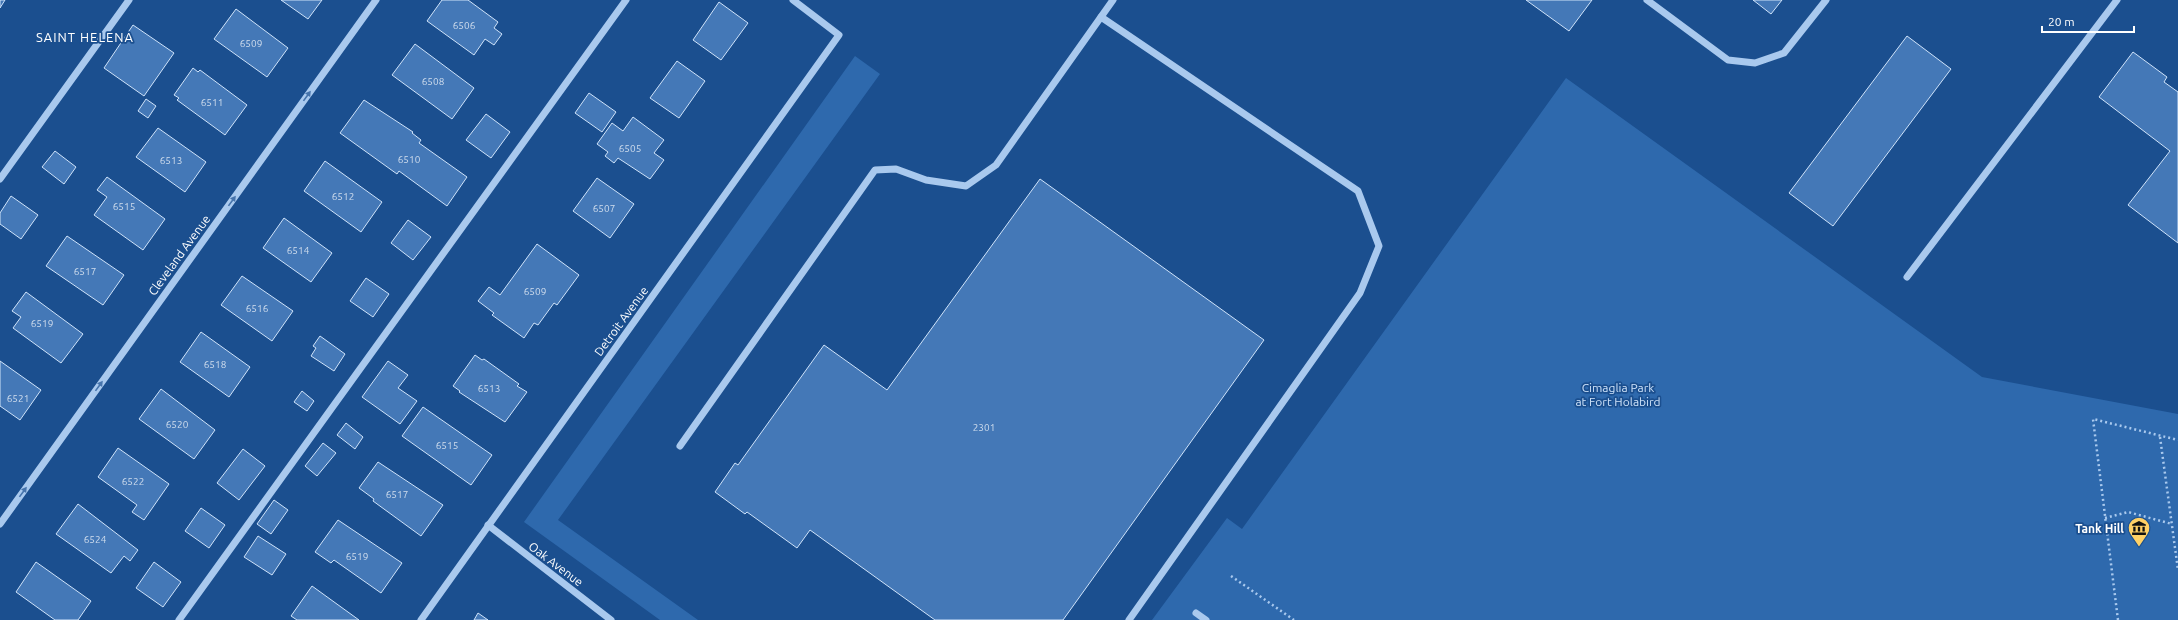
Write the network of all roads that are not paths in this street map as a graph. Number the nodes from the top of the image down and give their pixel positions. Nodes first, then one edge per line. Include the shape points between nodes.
1 (129, 0) edge
2 (376, 0) edge
3 (626, 0) edge
4 (793, 0) edge
5 (1113, 0) edge
6 (1647, 0) edge
7 (1826, 0) edge
8 (2117, 0) edge
9 (1101, 17) junction
10 (0, 179) edge
11 (1907, 277) dead end
12 (680, 446) dead end
13 (0, 524) edge
14 (488, 525) junction
15 (1196, 613) dead end
16 (179, 620) edge
17 (421, 620) edge
18 (611, 620) edge
19 (1129, 620) edge
20 (1206, 620) edge

1 - 10 street
13 -> 2 street, Cleveland Avenue
3 - 16 street
4 - 14 street, Detroit Avenue via 840,35
5 - 9 street
6 - 7 street via 1728,60 1755,63 1784,53
8 - 11 street
9 - 12 street via 996,165 966,186 926,180 896,168 874,170
9 - 19 street via 1358,191 1379,246 1360,293
14 - 17 street, Detroit Avenue
14 - 18 street, Oak Avenue
15 - 20 street

